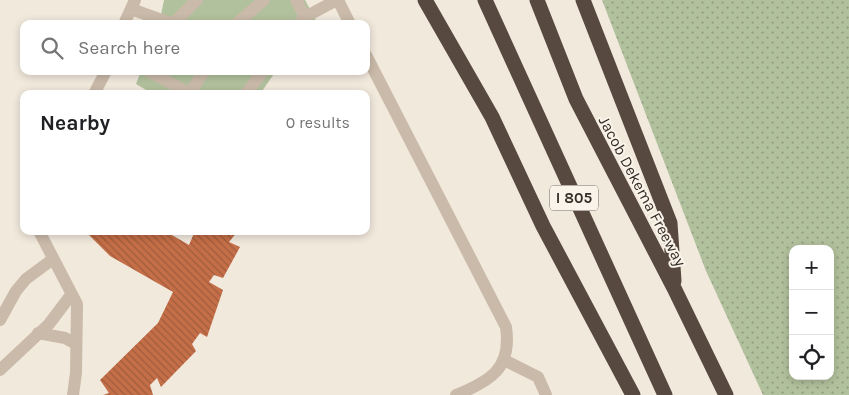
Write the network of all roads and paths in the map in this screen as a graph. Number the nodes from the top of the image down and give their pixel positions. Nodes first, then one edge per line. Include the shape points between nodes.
1 (197, 0) edge
2 (264, 0) edge
3 (296, 0) edge
4 (338, 0) edge
5 (425, 0) edge
6 (476, 0) edge
7 (485, 0) edge
8 (537, 0) edge
9 (583, 0) edge
10 (133, 5) edge
11 (490, 14) junction
12 (126, 20) edge
13 (165, 20) edge
14 (177, 20) edge
15 (241, 20) edge
16 (302, 20) edge
17 (348, 20) edge
18 (370, 63) edge
19 (104, 75) edge
20 (155, 75) edge
21 (202, 75) edge
22 (260, 75) edge
23 (96, 90) edge
24 (183, 90) edge
25 (192, 90) edge
26 (249, 90) edge
27 (41, 235) edge
28 (53, 259) junction
29 (674, 288) junction
30 (71, 295) junction
31 (0, 320) edge
32 (38, 333) junction
33 (76, 344) junction
34 (504, 360) junction
35 (0, 370) edge
36 (73, 395) edge
37 (456, 395) edge
38 (546, 395) edge
39 (633, 395) edge
40 (664, 395) edge
41 (726, 395) edge

1 - 14 lane
2 - 15 lane
3 - 16 lane
4 - 16 lane
4 - 17 lane
5 - 39 highway via 492,117 543,226
6 - 11 highway
7 - 11 highway, I 805
8 - 29 highway, Jacob Dekema Freeway / I 805 via 576,99
9 - 29 highway via 670,223
10 - 12 lane
10 - 13 lane
11 - 40 highway, I 805
18 - 34 lane via 506,326 508,342
19 - 23 lane
20 - 24 lane
21 - 25 lane
22 - 26 lane
27 - 28 lane
28 - 30 lane
28 - 31 lane via 26,279
29 - 41 highway, Jacob Dekema Freeway / I 805
30 - 32 lane
30 - 33 lane via 77,304
32 - 33 lane via 65,338
32 - 35 lane
33 - 36 lane
34 - 37 lane via 485,383
34 - 38 lane via 538,377

